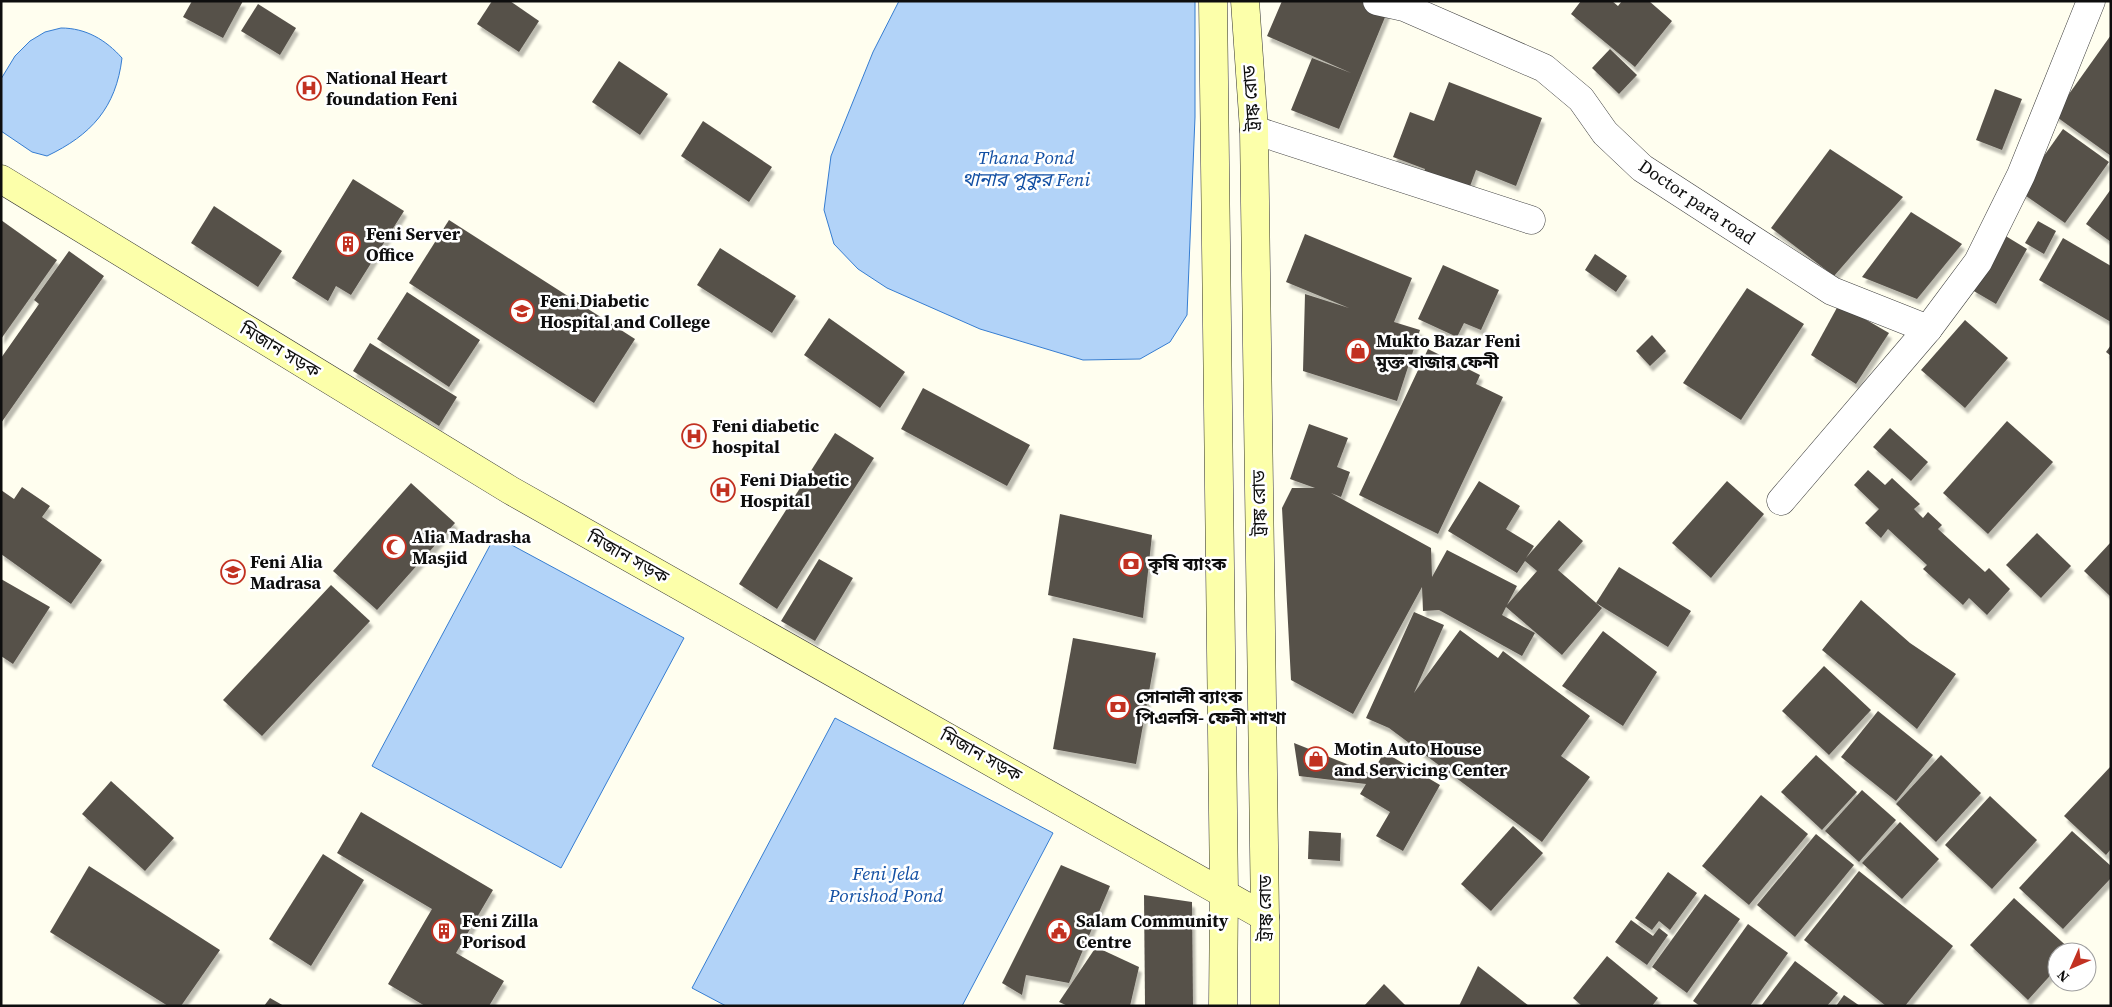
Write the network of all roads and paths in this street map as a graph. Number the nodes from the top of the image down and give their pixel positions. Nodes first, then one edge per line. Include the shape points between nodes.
1 (1213, 1) edge
2 (1245, 1) edge
3 (1378, 1) edge
4 (2091, 1) edge
5 (1254, 130) junction
6 (1, 179) edge
7 (1531, 220) dead end
8 (1928, 329) junction
9 (1781, 501) dead end
10 (1224, 892) junction
11 (1266, 917) junction
12 (1223, 1006) edge
13 (1265, 1006) edge

1 - 10 main road, ট্রাঙ্ক রোড
2 - 5 main road, ট্রাঙ্ক রোড
3 - 8 street, Doctor para road via 1404,7 1544,68 1581,99 1606,133 1642,168 1832,291
4 - 8 street via 2021,175 1978,262
5 - 7 street
5 - 11 main road, ট্রাঙ্ক রোড
6 - 10 main road, মিজান সড়ক via 510,490
8 - 9 street
10 - 11 main road, মিজান সড়ক
10 - 12 main road, ট্রাঙ্ক রোড
11 - 13 main road, ট্রাঙ্ক রোড

